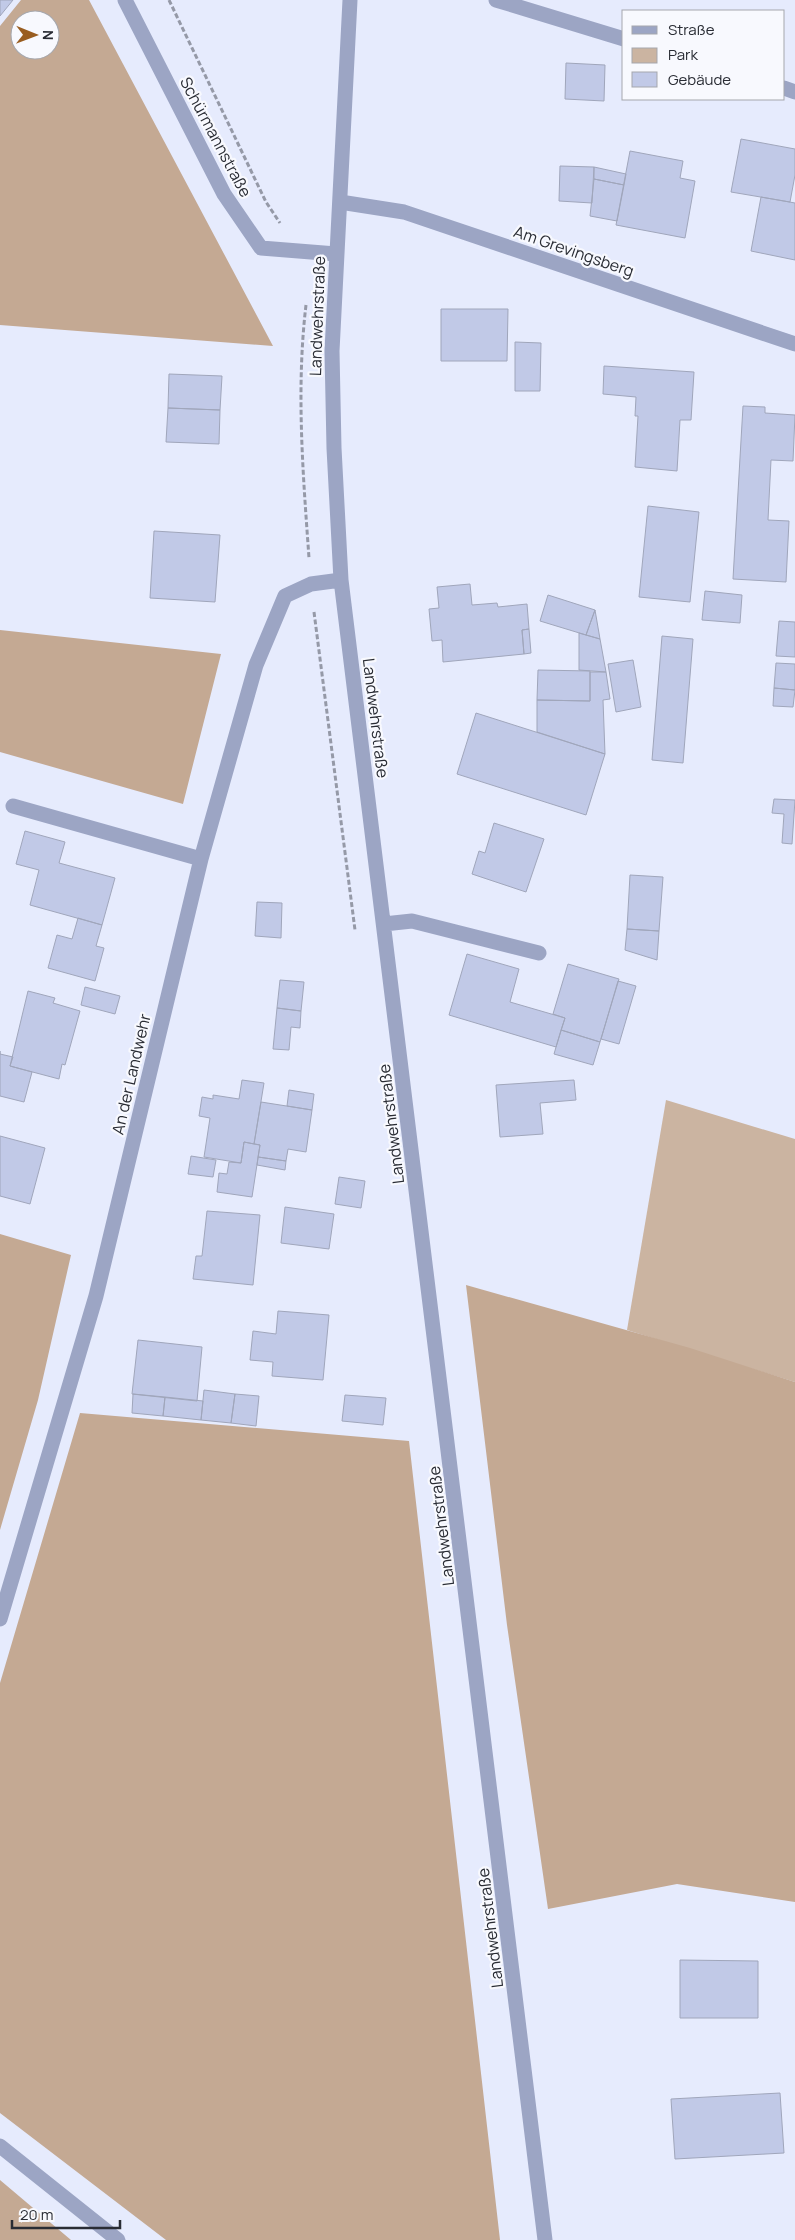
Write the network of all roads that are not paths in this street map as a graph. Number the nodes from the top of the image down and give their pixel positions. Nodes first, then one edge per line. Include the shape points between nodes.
1 (125, 0) edge
2 (350, 0) edge
3 (496, 0) edge
4 (622, 38) edge
5 (340, 202) junction
6 (336, 254) junction
7 (795, 344) edge
8 (342, 580) junction
9 (13, 806) dead end
10 (201, 859) junction
11 (384, 924) junction
12 (539, 953) dead end
13 (0, 1619) edge
14 (0, 2146) edge
15 (118, 2240) edge
16 (545, 2240) edge

1 - 6 street, Schürmannstraße via 224,194 261,248
2 - 5 street, Landwehrstraße
3 - 4 street
5 - 6 street, Landwehrstraße
5 - 7 street, Am Grevingsberg via 404,212
6 - 8 street, Landwehrstraße via 332,351
8 - 10 street, An der Landwehr via 311,584 285,596 256,665
8 - 11 street, Landwehrstraße
9 - 10 street
10 - 13 street, An der Landwehr via 96,1296
11 - 12 street via 412,920
11 - 16 street, Landwehrstraße
14 - 15 street

